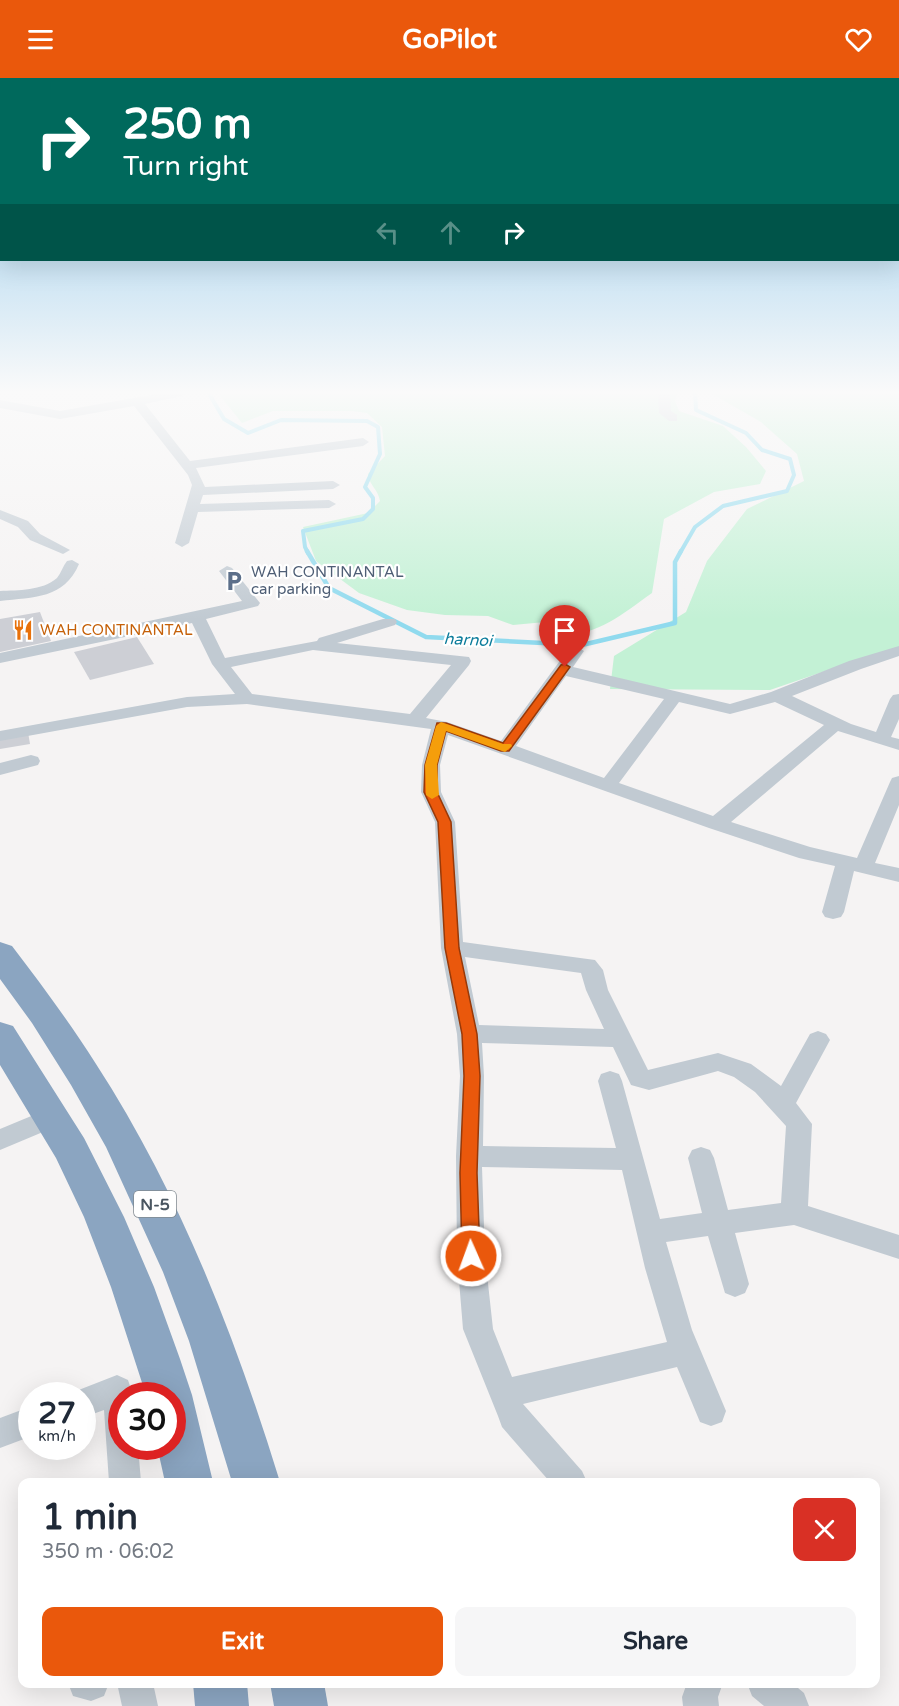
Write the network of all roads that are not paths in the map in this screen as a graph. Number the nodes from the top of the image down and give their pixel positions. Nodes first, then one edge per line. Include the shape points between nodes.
1 (189, 468) edge
2 (333, 485) dead end
3 (197, 491) junction
4 (329, 504) dead end
5 (192, 508) junction
6 (0, 514) edge
7 (182, 543) dead end
8 (63, 550) dead end
9 (72, 564) dead end
10 (227, 571) dead end
11 (0, 596) edge
12 (196, 618) junction
13 (389, 622) dead end
14 (313, 645) junction
15 (576, 651) dead end
16 (899, 651) edge
17 (0, 658) edge
18 (220, 664) junction
19 (562, 670) junction
20 (777, 696) junction
21 (674, 697) junction
22 (247, 699) junction
23 (899, 699) edge
24 (414, 721) junction
25 (837, 723) junction
26 (441, 726) junction
27 (0, 736) edge
28 (880, 740) junction
29 (899, 745) edge
30 (505, 748) junction
31 (31, 761) dead end
32 (0, 769) edge
33 (899, 782) edge
34 (608, 785) junction
35 (716, 824) junction
36 (855, 865) junction
37 (899, 875) edge
38 (833, 912) dead end
39 (452, 948) junction
40 (0, 954) edge
41 (469, 1034) junction
42 (0, 1035) edge
43 (620, 1038) junction
44 (818, 1041) dead end
45 (610, 1080) dead end
46 (783, 1104) junction
47 (53, 1117) junction
48 (0, 1140) edge
49 (469, 1156) junction
50 (701, 1158) dead end
51 (632, 1159) junction
52 (794, 1213) junction
53 (720, 1223) junction
54 (650, 1232) junction
55 (899, 1247) edge
56 (735, 1284) dead end
57 (686, 1351) junction
58 (165, 1382) edge
59 (504, 1394) junction
60 (711, 1411) dead end
61 (18, 1426) edge
62 (0, 1432) edge
63 (123, 1460) edge
64 (184, 1460) edge
65 (124, 1478) edge
66 (188, 1478) edge
67 (255, 1478) edge
68 (567, 1478) edge
69 (136, 1688) edge
70 (220, 1688) edge
71 (298, 1688) edge
72 (703, 1688) edge
73 (771, 1688) edge
74 (141, 1706) edge
75 (222, 1706) edge
76 (301, 1706) edge
77 (701, 1706) edge
78 (791, 1706) edge

1 - 3 street via 199,485
2 - 3 street
3 - 5 street
4 - 5 street
5 - 7 street
6 - 8 street
9 - 11 street via 59,583
10 - 12 street via 252,603
12 - 17 street
12 - 18 street
13 - 14 street
14 - 18 street
14 - 24 street via 463,661
15 - 19 street
16 - 20 street
18 - 22 street
19 - 21 street
19 - 30 street
20 - 21 street via 730,709
20 - 25 street
21 - 34 street
22 - 24 street
22 - 27 street via 187,702
23 - 28 street
24 - 26 street
25 - 28 street
25 - 35 street
26 - 30 street
26 - 39 street via 431,765 431,792 445,822
28 - 29 street
30 - 34 street
31 - 32 street
33 - 36 street
34 - 35 street
35 - 36 street via 807,854
36 - 37 street
36 - 38 street
39 - 41 street
39 - 43 street via 587,966
40 - 67 highway, N-5 via 29,990 110,1118 156,1206 216,1352
41 - 43 street
41 - 49 street
42 - 47 highway
43 - 46 street via 640,1078 649,1080 718,1062 751,1075
44 - 46 street
45 - 51 street
46 - 52 street via 799,1124
47 - 48 street
47 - 58 highway via 115,1241
49 - 51 street
49 - 59 street via 471,1256 478,1329
50 - 53 street
51 - 54 street
52 - 53 street
52 - 55 street
53 - 54 street
53 - 56 street
54 - 57 street
57 - 59 street
57 - 60 street
59 - 68 street via 513,1416
61 - 62 street
63 - 65 street
64 - 66 highway
69 - 74 street
70 - 75 highway
71 - 76 highway
72 - 77 street
73 - 78 street

